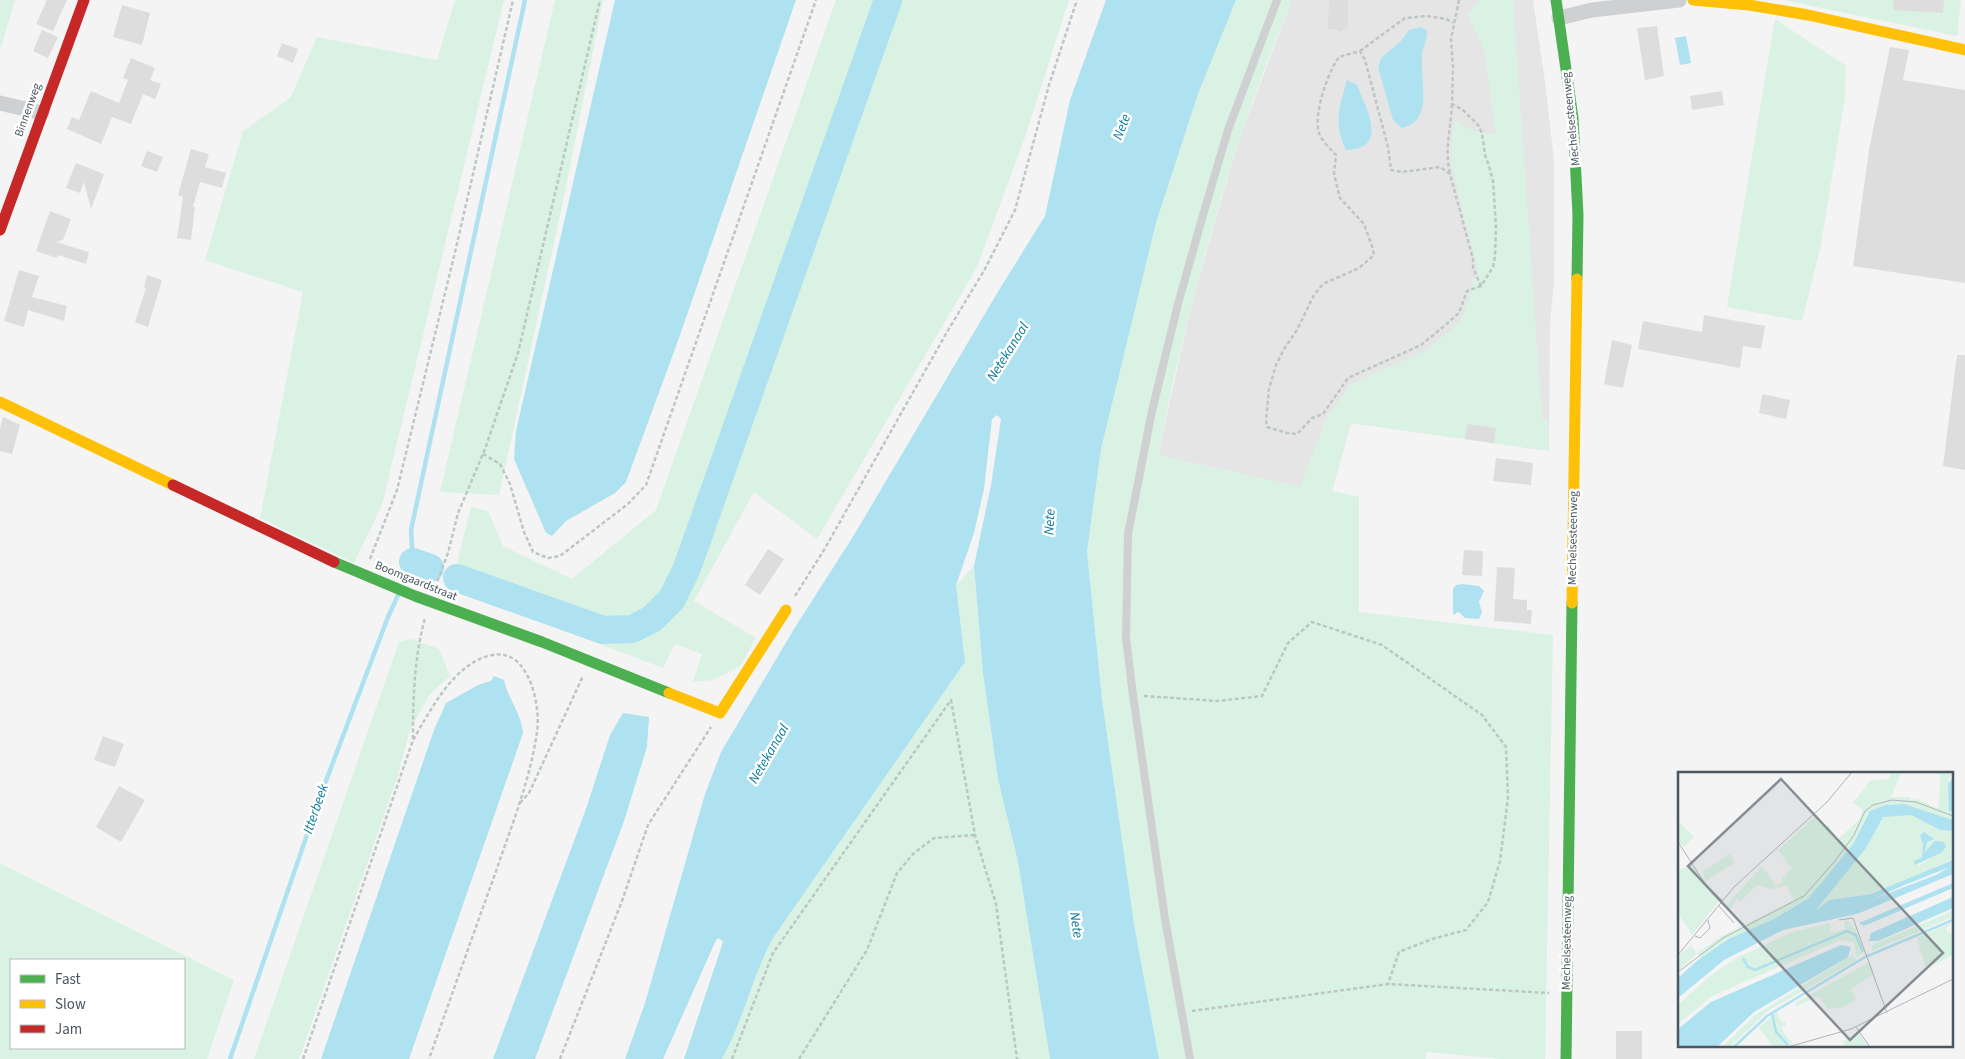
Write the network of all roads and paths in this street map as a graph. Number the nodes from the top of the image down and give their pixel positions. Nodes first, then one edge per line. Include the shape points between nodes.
1 (84, 0) edge
2 (513, 0) edge
3 (600, 0) edge
4 (816, 0) edge
5 (1077, 0) edge
6 (1277, 0) edge
7 (1459, 0) edge
8 (1556, 0) edge
9 (1679, 0) edge
10 (1693, 0) edge
11 (1559, 18) junction
12 (1454, 23) junction
13 (1965, 50) edge
14 (1360, 51) junction
15 (0, 103) edge
16 (1452, 104) junction
17 (42, 113) junction
18 (1450, 174) junction
19 (0, 230) edge
20 (1482, 286) junction
21 (0, 402) edge
22 (483, 454) junction
23 (364, 575) junction
24 (430, 602) junction
25 (786, 610) joint
26 (590, 661) junction
27 (1133, 695) junction
28 (720, 712) junction
29 (412, 740) junction
30 (519, 804) junction
31 (975, 835) junction
32 (1388, 984) junction
33 (1553, 993) dead end
34 (1182, 1012) junction
35 (303, 1059) edge
36 (429, 1059) edge
37 (560, 1059) edge
38 (732, 1059) edge
39 (800, 1059) edge
40 (1017, 1059) edge
41 (1190, 1059) edge
42 (1566, 1059) edge

1 - 17 street, Binnenweg
2 - 23 path via 397,490
3 - 22 path via 518,353
4 - 22 path via 646,484 628,504 568,550 560,556 548,558 533,552 500,464
5 - 25 path via 1049,85 1015,210 985,269 824,550
6 - 27 lane via 1225,139 1178,304 1152,412 1128,534 1126,638
7 - 12 path
8 - 11 street, Mechelsesteenweg
9 - 11 street via 1600,9
10 - 13 street via 1808,15
11 - 42 street, Mechelsesteenweg via 1573,118 1578,215
12 - 14 path via 1427,16 1405,18
12 - 16 path via 1451,38
14 - 18 path via 1370,77 1392,170 1402,172 1440,167
14 - 20 path via 1339,57 1328,74 1318,112 1319,133 1336,155 1334,174 1340,198 1364,224 1374,255 1359,268 1323,284 1314,295 1272,375 1267,427 1297,434 1312,418 1323,414 1348,378 1421,345 1459,313 1467,291
15 - 17 street
16 - 18 path via 1447,160
16 - 20 path via 1478,125 1493,181 1495,256 1493,267
17 - 19 street, Binnenweg
18 - 20 path via 1473,268
21 - 23 street, Boomgaardstraat
22 - 24 path via 458,513
23 - 24 street, Boomgaardstraat
24 - 26 street, Boomgaardstraat
24 - 29 path via 420,636 413,686
25 - 28 street
26 - 28 street, Boomgaardstraat
26 - 30 path via 529,793
27 - 32 path via 1218,701 1262,696 1288,643 1312,622 1382,645 1482,716 1506,747 1508,798 1500,861 1488,902 1466,930 1399,952
27 - 34 lane via 1164,919
28 - 37 path via 648,825
29 - 30 path via 440,694 466,668 488,655 502,653 513,658 529,680 538,704 537,732
29 - 35 path
30 - 36 path
31 - 38 path via 950,700 773,953
31 - 39 path via 934,838 914,853 897,873 867,950
31 - 40 path via 996,904
32 - 33 path
32 - 34 path
34 - 41 lane

